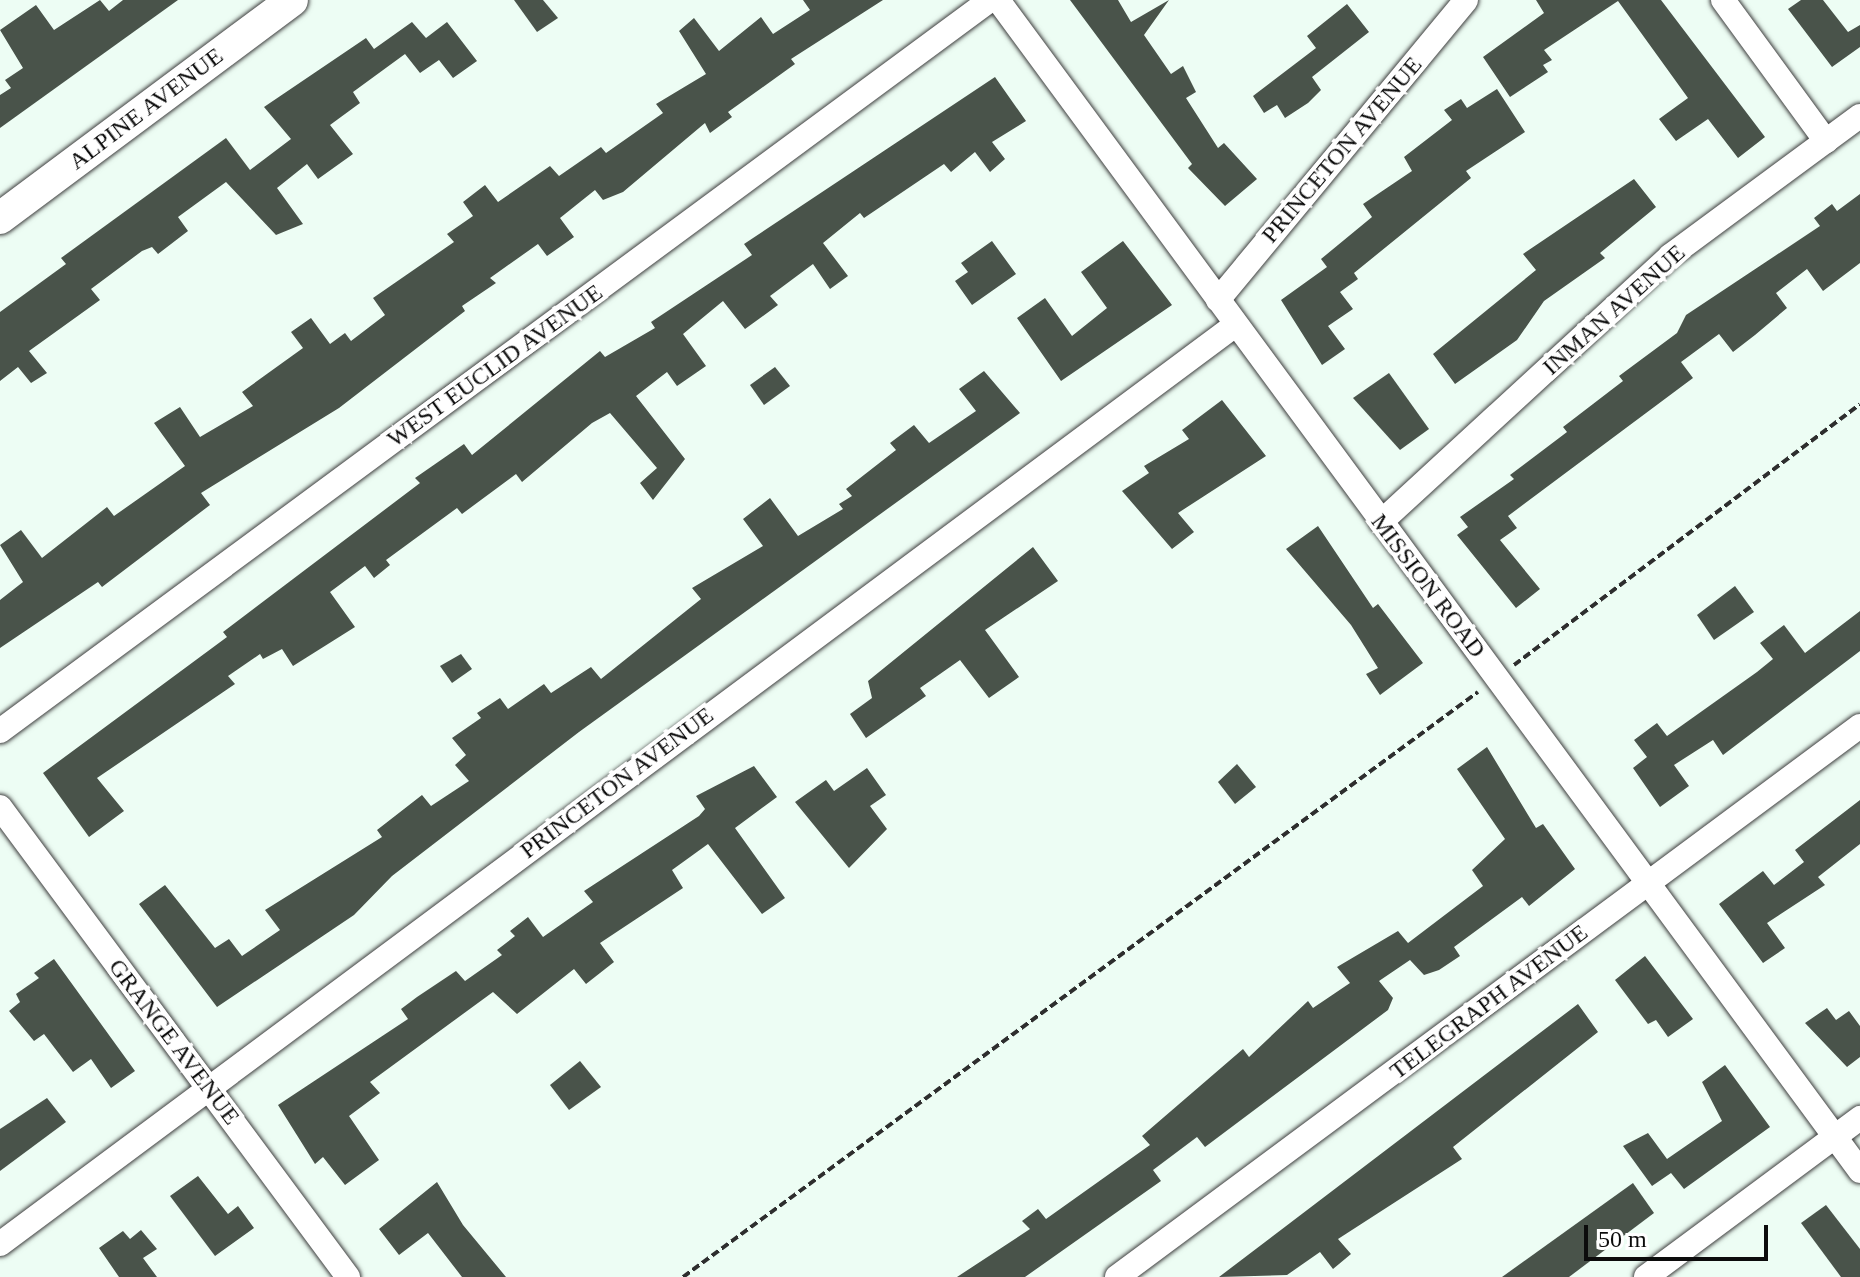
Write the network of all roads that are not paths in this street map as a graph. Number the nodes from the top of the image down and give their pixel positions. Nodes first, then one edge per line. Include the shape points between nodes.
1 (292, 0) edge
2 (990, 0) edge
3 (998, 0) edge
4 (1466, 0) edge
5 (1723, 0) edge
6 (1860, 116) edge
7 (1826, 141) junction
8 (0, 218) edge
9 (1218, 300) junction
10 (1235, 325) junction
11 (1381, 522) junction
12 (1860, 726) edge
13 (0, 731) edge
14 (0, 807) edge
15 (1648, 884) junction
16 (208, 1089) junction
17 (1860, 1118) edge
18 (1835, 1137) junction
19 (1860, 1171) edge
20 (0, 1244) edge
21 (348, 1277) edge
22 (1117, 1277) edge
23 (1646, 1277) edge

1 - 8 street, ALPINE AVENUE
2 - 13 street, WEST EUCLID AVENUE
3 - 9 street, MISSION ROAD
4 - 9 street, PRINCETON AVENUE
5 - 7 street
6 - 7 street, INMAN AVENUE
7 - 11 street, INMAN AVENUE via 1670,256
9 - 10 street, MISSION ROAD
10 - 11 street, MISSION ROAD
10 - 16 street, PRINCETON AVENUE
11 - 15 street, MISSION ROAD
12 - 15 street, TELEGRAPH AVENUE
14 - 16 street, GRANGE AVENUE
15 - 18 street, MISSION ROAD
15 - 22 street, TELEGRAPH AVENUE
16 - 20 street, PRINCETON AVENUE
16 - 21 street, GRANGE AVENUE
17 - 18 street
18 - 19 street, MISSION ROAD
18 - 23 street

